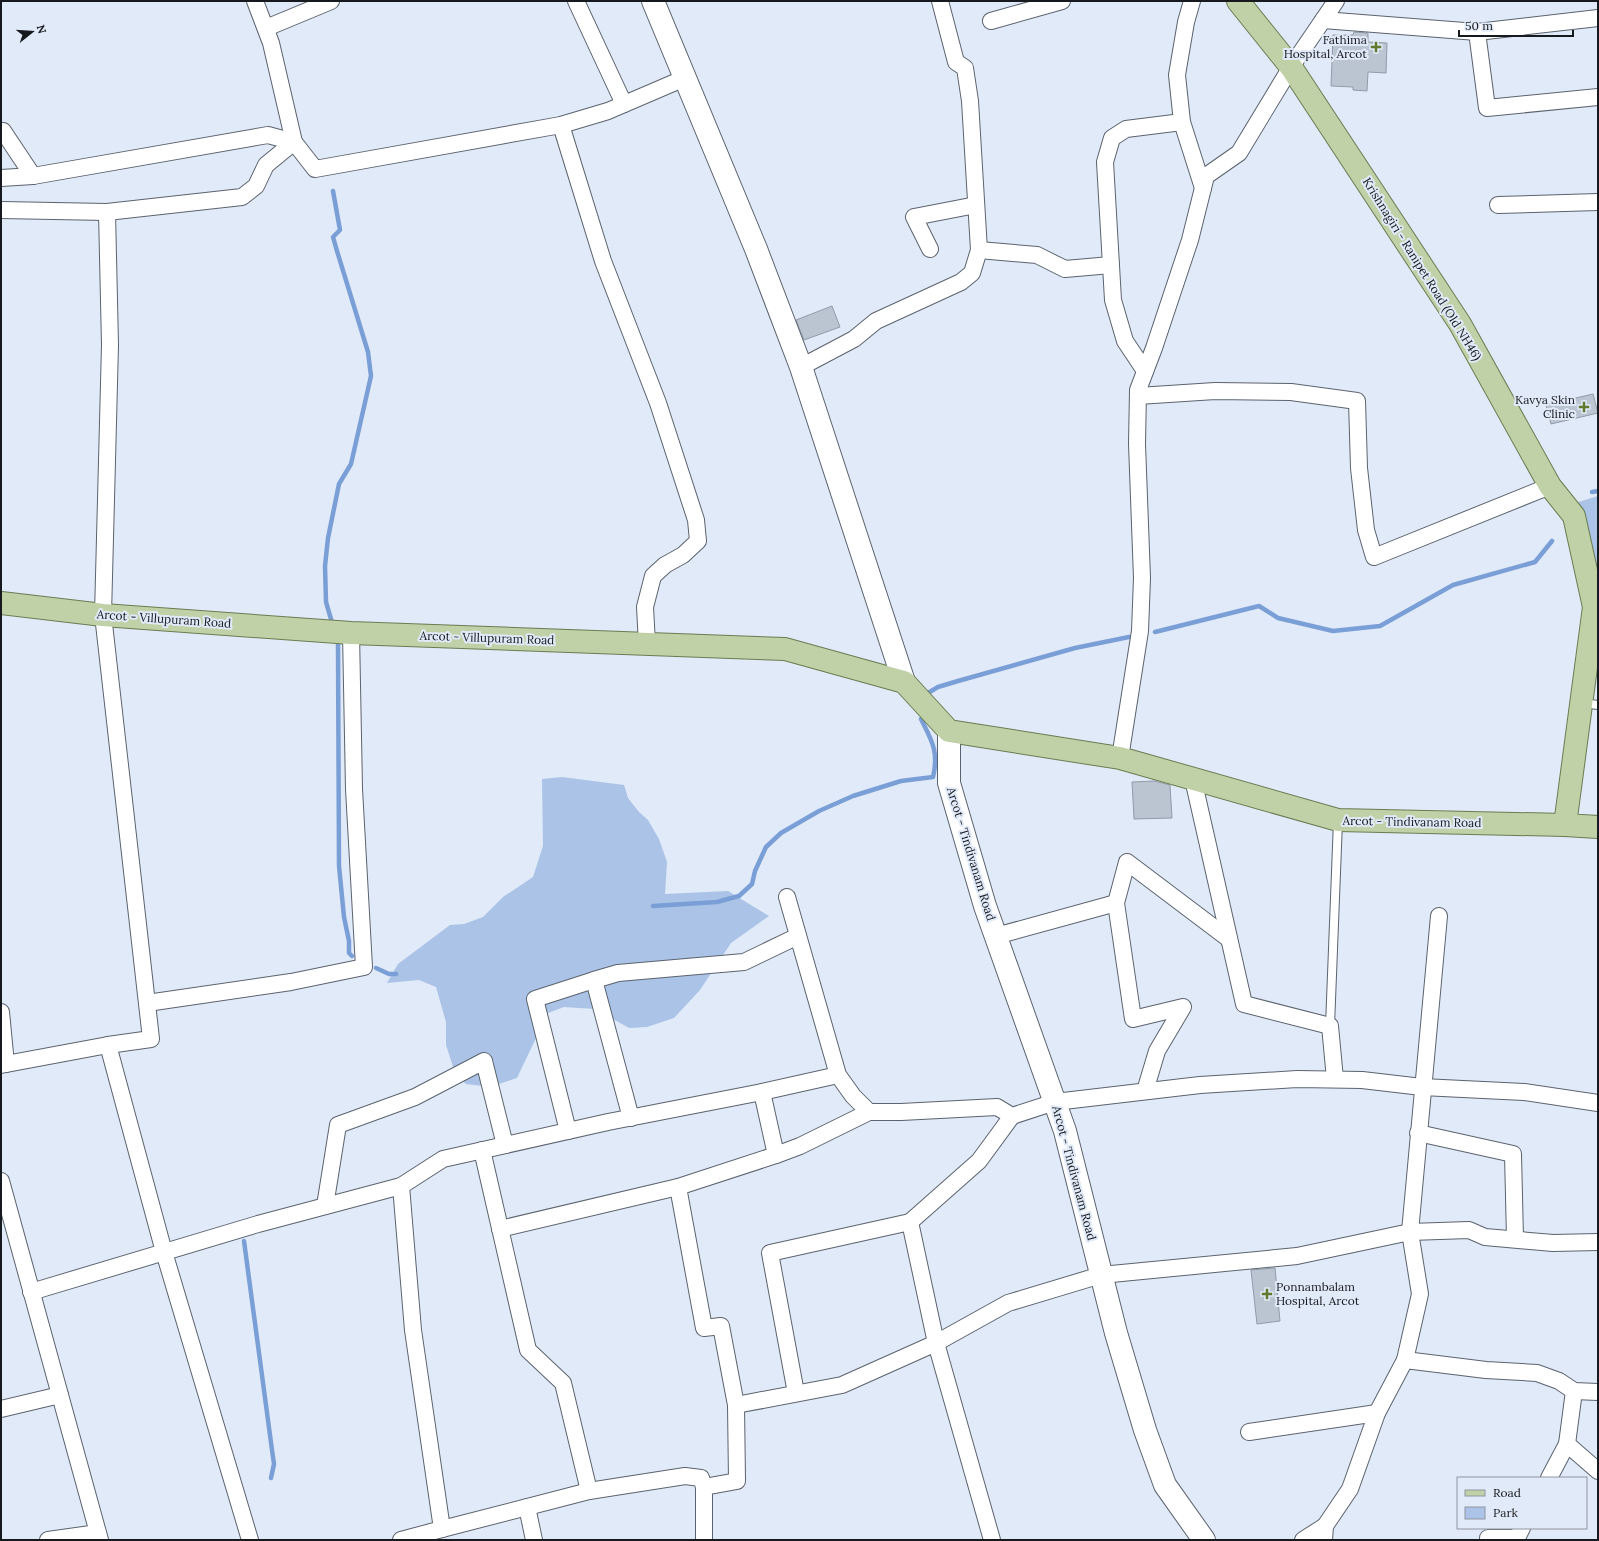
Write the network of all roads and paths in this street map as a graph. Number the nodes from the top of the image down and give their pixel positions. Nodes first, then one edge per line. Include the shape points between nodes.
1 (255, 1) edge
2 (331, 1) edge
3 (576, 1) edge
4 (653, 1) edge
5 (940, 1) edge
6 (1062, 1) edge
7 (1192, 1) edge
8 (1238, 1) edge
9 (1336, 1) edge
10 (1598, 18) edge
11 (1323, 20) junction
12 (990, 22) dead end
13 (266, 28) junction
14 (1477, 32) junction
15 (1291, 67) junction
16 (685, 78) junction
17 (1598, 97) edge
18 (624, 104) junction
19 (1182, 122) junction
20 (561, 125) junction
21 (1, 131) edge
22 (294, 142) junction
23 (32, 176) junction
24 (1, 178) edge
25 (1203, 188) junction
26 (1598, 202) edge
27 (976, 205) junction
28 (1498, 205) dead end
29 (1, 210) edge
30 (107, 212) junction
31 (930, 249) dead end
32 (979, 250) junction
33 (1111, 265) junction
34 (801, 367) junction
35 (1145, 371) junction
36 (1138, 396) junction
37 (1550, 486) junction
38 (1, 604) edge
39 (103, 615) junction
40 (351, 633) junction
41 (647, 644) junction
42 (904, 682) junction
43 (1589, 703) edge
44 (949, 731) junction
45 (1120, 758) junction
46 (1194, 779) junction
47 (1338, 820) junction
48 (1565, 825) junction
49 (1598, 827) edge
50 (787, 897) dead end
51 (1116, 903) junction
52 (1439, 916) dead end
53 (798, 936) junction
54 (996, 936) junction
55 (1229, 939) junction
56 (594, 980) junction
57 (147, 1003) junction
58 (1, 1012) edge
59 (1330, 1026) junction
60 (108, 1045) junction
61 (4, 1064) edge
62 (838, 1075) junction
63 (1335, 1079) junction
64 (1422, 1087) junction
65 (1145, 1091) junction
66 (762, 1092) junction
67 (1055, 1102) junction
68 (1598, 1103) edge
69 (870, 1112) junction
70 (1012, 1116) junction
71 (631, 1118) junction
72 (568, 1131) junction
73 (1418, 1133) junction
74 (505, 1145) junction
75 (482, 1150) junction
76 (776, 1155) junction
77 (1, 1181) edge
78 (402, 1186) junction
79 (678, 1187) junction
80 (325, 1206) junction
81 (910, 1222) junction
82 (500, 1229) junction
83 (1410, 1232) junction
84 (1515, 1240) junction
85 (1598, 1242) edge
86 (164, 1252) junction
87 (1101, 1276) junction
88 (31, 1292) junction
89 (936, 1344) junction
90 (1405, 1360) junction
91 (1574, 1391) junction
92 (1598, 1392) edge
93 (796, 1394) junction
94 (60, 1395) junction
95 (736, 1405) junction
96 (1, 1409) edge
97 (1377, 1413) junction
98 (1248, 1432) dead end
99 (1567, 1444) junction
100 (1598, 1471) edge
101 (1550, 1477) edge
102 (704, 1487) junction
103 (589, 1491) junction
104 (527, 1507) junction
105 (442, 1529) junction
106 (1522, 1529) edge
107 (1324, 1533) edge
108 (99, 1536) edge
109 (48, 1540) edge
110 (250, 1540) edge
111 (401, 1540) edge
112 (534, 1540) edge
113 (704, 1540) edge
114 (992, 1540) edge
115 (1204, 1540) edge
116 (1303, 1540) edge
117 (1488, 1540) edge

1 - 13 street
2 - 13 street
3 - 18 street
4 - 16 main road
5 - 27 street via 956,62 965,68 970,101
6 - 12 street
7 - 19 street via 1177,75
8 - 15 main road, Krishnagiri - Ranipet Road (Old NH46)
9 - 11 street
10 - 14 street
11 - 14 street
11 - 15 street
13 - 22 street via 272,43
14 - 17 street via 1487,108
15 - 25 street via 1239,153 1206,176
15 - 37 main road, Krishnagiri - Ranipet Road (Old NH46) via 1460,324
16 - 18 street
16 - 34 main road via 756,249
18 - 20 street
19 - 25 street
19 - 33 street via 1126,129 1112,138 1105,162
20 - 22 street via 315,169
20 - 41 street via 603,261 658,403 696,520 698,541 653,576 645,607
21 - 23 street
22 - 23 street via 268,135
22 - 30 street via 266,165 256,186 242,197
23 - 24 street
25 - 35 street via 1190,240
26 - 28 street
27 - 31 street via 914,218
27 - 32 street
29 - 30 street
30 - 39 street via 110,346
32 - 33 street via 1037,255 1065,269
32 - 34 street via 972,273 961,282 876,321 854,339
33 - 35 street via 1113,300 1125,341
34 - 42 main road
35 - 36 street
36 - 37 street via 1291,392 1357,401 1359,468 1366,530 1374,557
36 - 45 street via 1137,444 1142,578 1140,631
37 - 43 main road, Krishnagiri - Ranipet Road (Old NH46) via 1574,516 1594,607
38 - 39 main road, Arcot - Villupuram Road
39 - 40 main road, Arcot - Villupuram Road
39 - 57 street
40 - 41 main road, Arcot - Villupuram Road
40 - 57 street via 354,789 364,967 291,982
41 - 42 main road, Arcot - Villupuram Road via 785,649
42 - 44 main road
43 - 48 main road, Krishnagiri - Ranipet Road (Old NH46)
44 - 45 main road, Arcot - Tindivanam Road
44 - 54 main road, Arcot - Tindivanam Road via 949,783
45 - 46 main road, Arcot - Tindivanam Road
46 - 47 main road, Arcot - Tindivanam Road
46 - 55 street
47 - 48 main road, Arcot - Tindivanam Road
47 - 59 lane
48 - 49 main road
50 - 53 street
51 - 54 street
51 - 55 street via 1127,862
51 - 65 street via 1133,1019 1183,1007 1157,1051
52 - 64 street
53 - 56 street via 744,962 618,972
53 - 62 street
54 - 67 main road, Arcot - Tindivanam Road
55 - 59 street via 1244,1004
56 - 71 street
56 - 72 street via 534,999
57 - 60 street via 151,1039
58 - 61 street
59 - 63 street
60 - 61 street
60 - 86 street
62 - 66 street
62 - 69 street via 852,1096
63 - 64 street
63 - 65 street via 1297,1078
64 - 68 street via 1524,1092
64 - 73 street
65 - 67 street
66 - 71 street
66 - 76 street
67 - 70 street
67 - 87 main road, Arcot - Tindivanam Road via 1066,1131
69 - 70 street via 997,1107
69 - 76 street
70 - 81 street via 979,1160
71 - 72 street
72 - 74 street
73 - 83 street
73 - 84 street via 1513,1154
74 - 75 street
74 - 80 street via 484,1062 415,1097 338,1125
75 - 78 street via 443,1159
75 - 82 street
76 - 79 street
77 - 88 street
78 - 80 street
78 - 105 street via 414,1330
79 - 82 street
79 - 95 street via 704,1328 721,1326
80 - 86 street
81 - 89 street
81 - 93 street via 770,1253
82 - 103 street via 528,1350 564,1383
83 - 84 street via 1469,1230 1485,1237
83 - 87 street via 1297,1256
83 - 90 street via 1420,1294
84 - 85 street via 1553,1243
86 - 88 street
86 - 110 street
87 - 89 street via 1008,1303
87 - 115 main road, Arcot - Tindivanam Road via 1145,1430 1165,1485
88 - 94 street
89 - 93 street via 842,1385
89 - 114 street
90 - 91 street via 1486,1370 1537,1372 1559,1381
90 - 97 street
91 - 92 street
91 - 99 street
93 - 95 street
94 - 96 street
94 - 108 street
95 - 102 street via 737,1481
97 - 98 street
97 - 107 street via 1350,1489
99 - 100 street
99 - 101 street
102 - 103 street via 700,1478 685,1476
102 - 113 street
103 - 104 street
104 - 105 street
104 - 112 street
105 - 111 street
106 - 117 street via 1517,1538
107 - 116 street
108 - 109 street

